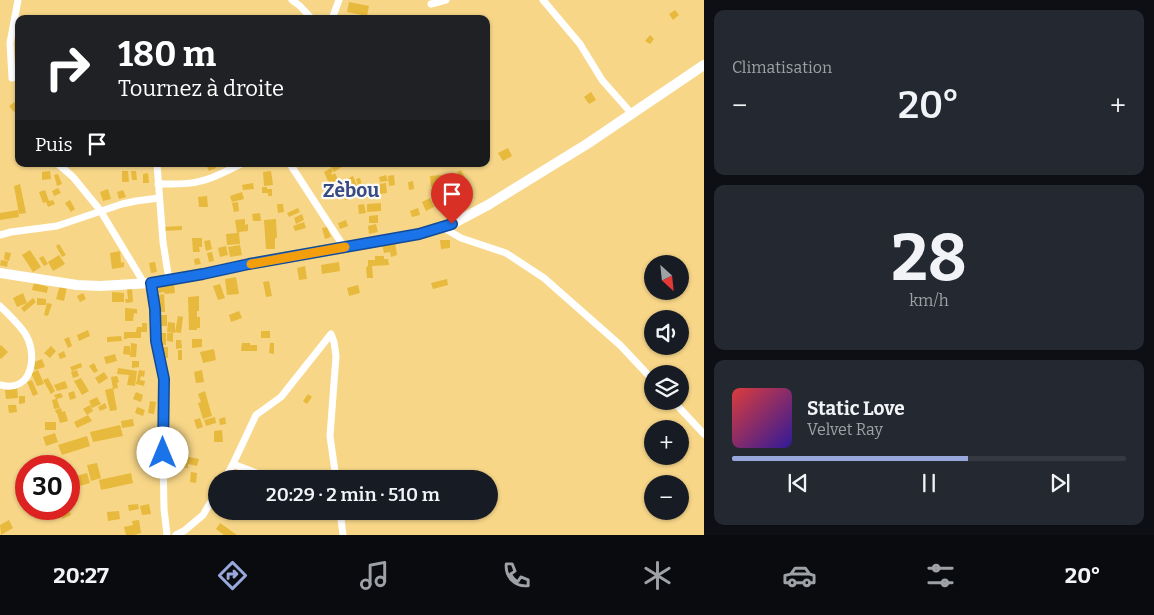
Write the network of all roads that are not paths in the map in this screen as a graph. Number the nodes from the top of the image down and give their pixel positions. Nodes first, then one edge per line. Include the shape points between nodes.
1 (18, 0) edge
2 (292, 0) edge
3 (339, 0) edge
4 (446, 0) edge
5 (543, 0) edge
6 (431, 4) dead end
7 (15, 15) edge
8 (308, 15) edge
9 (333, 15) edge
10 (15, 16) edge
11 (704, 65) edge
12 (12, 78) dead end
13 (632, 114) junction
14 (61, 167) edge
15 (157, 167) edge
16 (234, 167) edge
17 (292, 167) edge
18 (158, 184) junction
19 (159, 198) junction
20 (100, 210) junction
21 (442, 227) junction
22 (0, 235) edge
23 (344, 247) junction
24 (0, 272) edge
25 (169, 280) junction
26 (148, 283) junction
27 (0, 306) edge
28 (644, 370) edge
29 (0, 385) edge
30 (681, 410) edge
31 (704, 434) edge
32 (233, 464) junction
33 (230, 470) edge
34 (249, 470) edge
35 (335, 470) edge
36 (208, 507) edge
37 (341, 520) edge
38 (167, 535) edge
39 (176, 535) edge
40 (343, 535) edge

1 - 7 street
2 - 8 street
3 - 9 street
4 - 6 street
5 - 13 street via 580,44 602,80
10 - 12 street via 10,43
11 - 13 street
13 - 21 street via 488,205
14 - 20 street
15 - 18 street
16 - 18 street via 199,182
17 - 23 street
18 - 19 street
19 - 20 street via 136,200
19 - 25 street
20 - 22 street via 64,224
20 - 26 street
21 - 23 street
21 - 28 street via 461,238 506,253 544,278
23 - 25 street
24 - 26 street via 77,285
25 - 26 street
26 - 38 street via 155,309 156,341 164,379 163,463
27 - 29 street via 25,334 31,369 24,381 12,386
30 - 31 street
32 - 33 street
32 - 34 street
32 - 35 street via 256,415 281,397 331,334 336,356 330,436
36 - 39 street via 203,515
37 - 40 street

